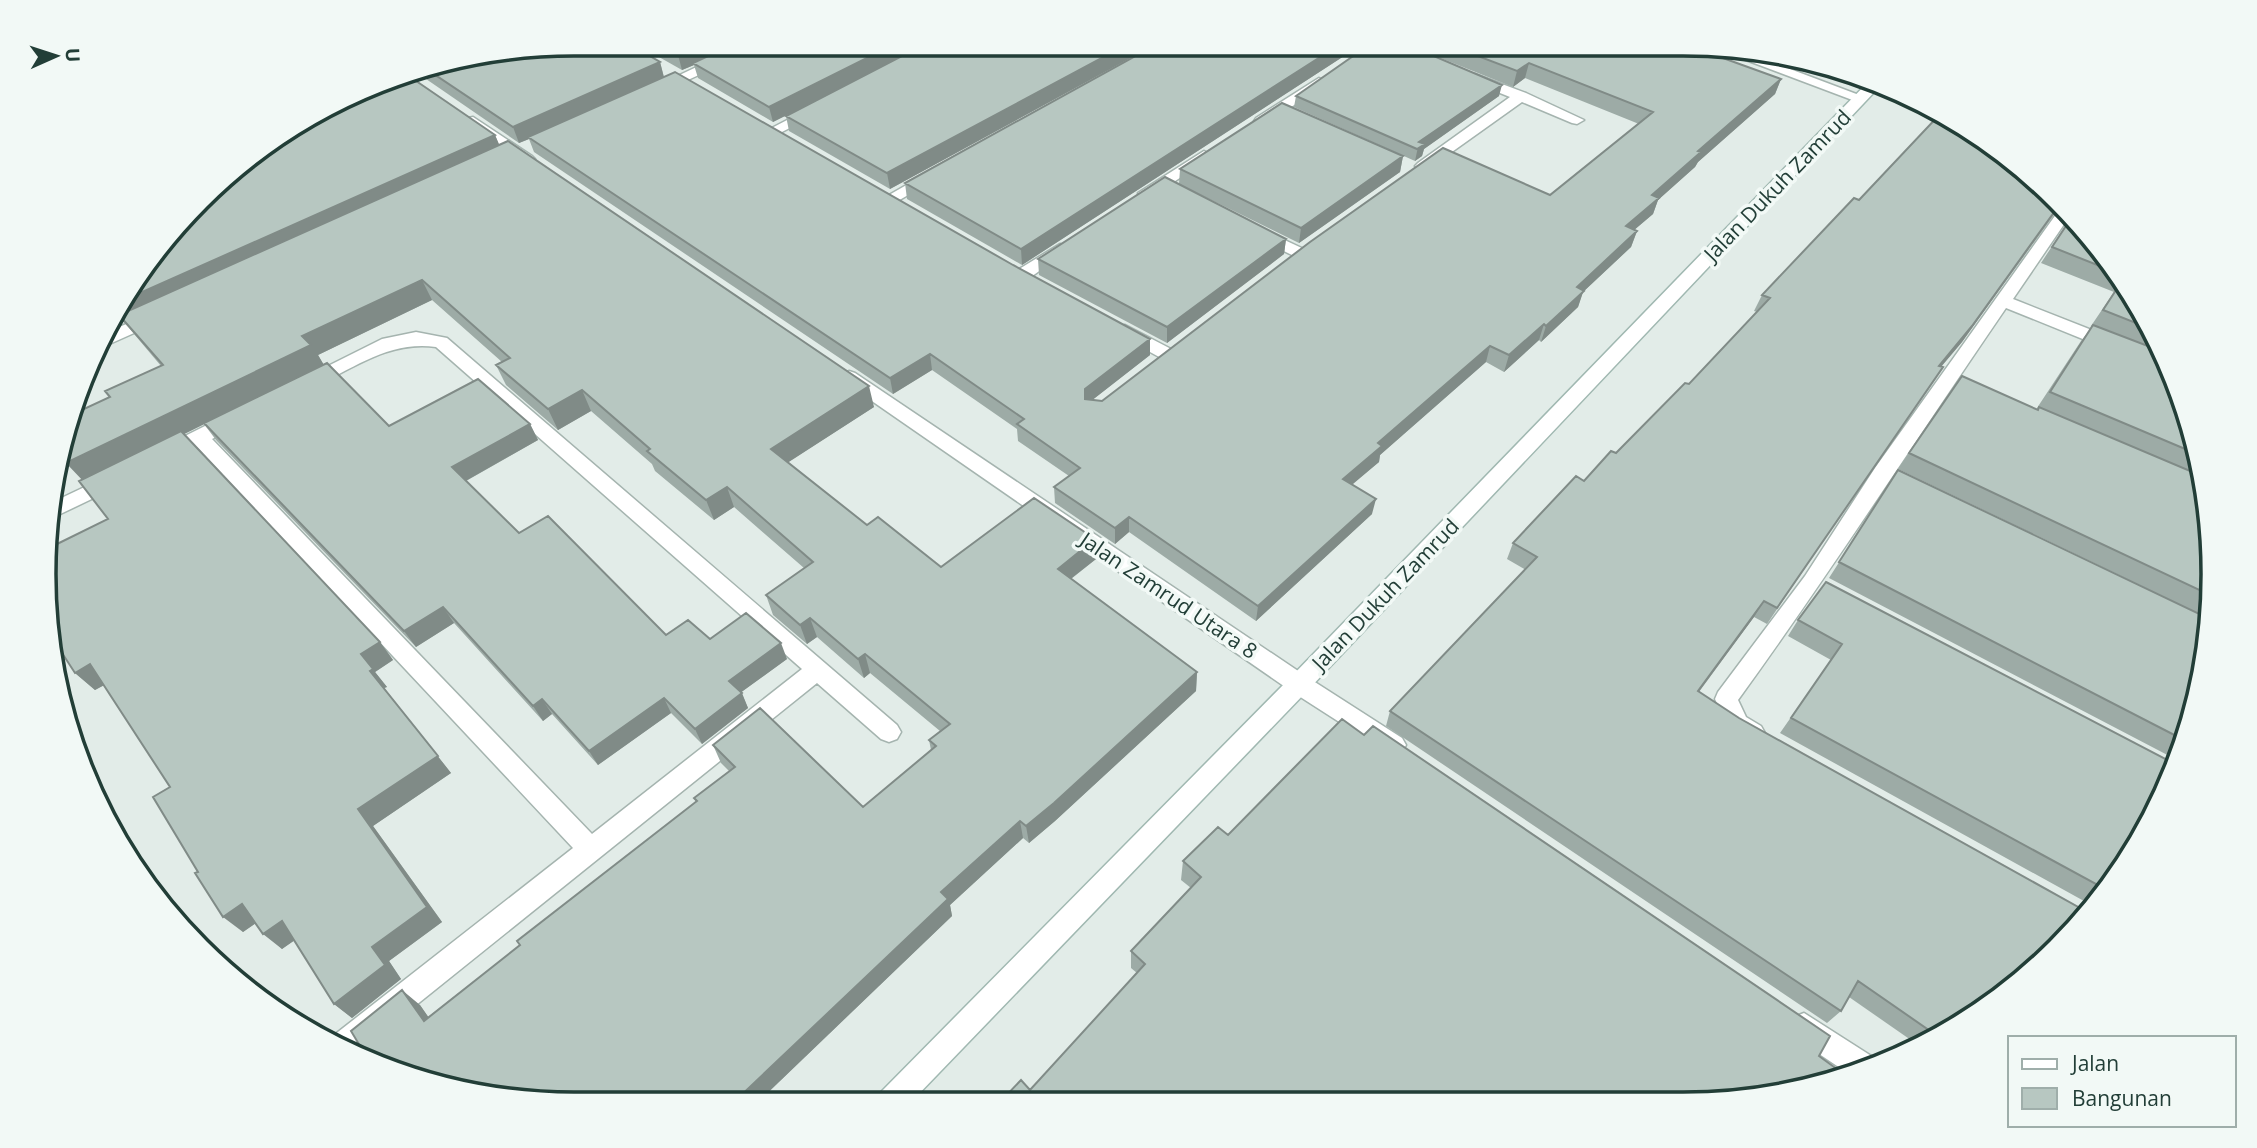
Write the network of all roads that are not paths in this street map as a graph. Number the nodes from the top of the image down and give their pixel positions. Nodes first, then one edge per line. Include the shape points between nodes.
1 (729, 56) edge
2 (1779, 65) edge
3 (659, 66) edge
4 (1331, 73) edge
5 (1462, 73) edge
6 (681, 78) junction
7 (1868, 90) edge
8 (704, 91) edge
9 (644, 94) edge
10 (1521, 96) junction
11 (821, 106) edge
12 (454, 109) edge
13 (1577, 120) dead end
14 (773, 131) edge
15 (1244, 132) edge
16 (1220, 146) edge
17 (526, 148) junction
18 (496, 162) edge
19 (540, 167) edge
20 (949, 167) edge
21 (1409, 171) edge
22 (1161, 183) junction
23 (1184, 195) edge
24 (1138, 198) edge
25 (890, 199) edge
26 (2060, 219) edge
27 (1242, 224) edge
28 (2053, 229) junction
29 (2074, 236) edge
30 (1068, 244) edge
31 (1300, 254) edge
32 (1022, 275) edge
33 (2003, 301) junction
34 (175, 308) edge
35 (1107, 321) edge
36 (114, 335) edge
37 (2130, 351) edge
38 (1168, 354) edge
39 (837, 369) edge
40 (293, 390) edge
41 (258, 408) edge
42 (199, 437) junction
43 (150, 462) edge
44 (126, 474) edge
45 (60, 508) edge
46 (1812, 582) junction
47 (1836, 595) edge
48 (817, 670) junction
49 (1299, 684) junction
50 (889, 732) dead end
51 (1774, 744) edge
52 (1411, 757) edge
53 (591, 850) junction
54 (1787, 1015) edge
55 (349, 1041) edge
56 (1856, 1062) edge
57 (901, 1092) edge

1 - 6 street
2 - 7 street
3 - 6 street
4 - 15 street via 1285,112
5 - 10 street
6 - 8 street
6 - 9 street
7 - 49 street, Jalan Dukuh Zamrud
10 - 13 street
10 - 21 street
11 - 14 street
12 - 17 street
16 - 22 street
17 - 18 street
17 - 19 street
20 - 25 street
22 - 23 street
22 - 24 street
26 - 28 street
27 - 31 street
28 - 29 street
28 - 33 street
30 - 32 street
33 - 37 street
33 - 46 street via 1954,382
34 - 36 street
35 - 38 street
39 - 49 street, Jalan Zamrud Utara 8
40 - 48 street via 388,343 416,338 441,342
41 - 42 street
42 - 43 street
42 - 53 street
44 - 45 street
46 - 47 street
46 - 51 street via 1726,699 1738,724
48 - 50 street
48 - 53 street
49 - 52 street, Jalan Zamrud Utara 8
49 - 57 street, Jalan Dukuh Zamrud
53 - 55 street
54 - 56 street

